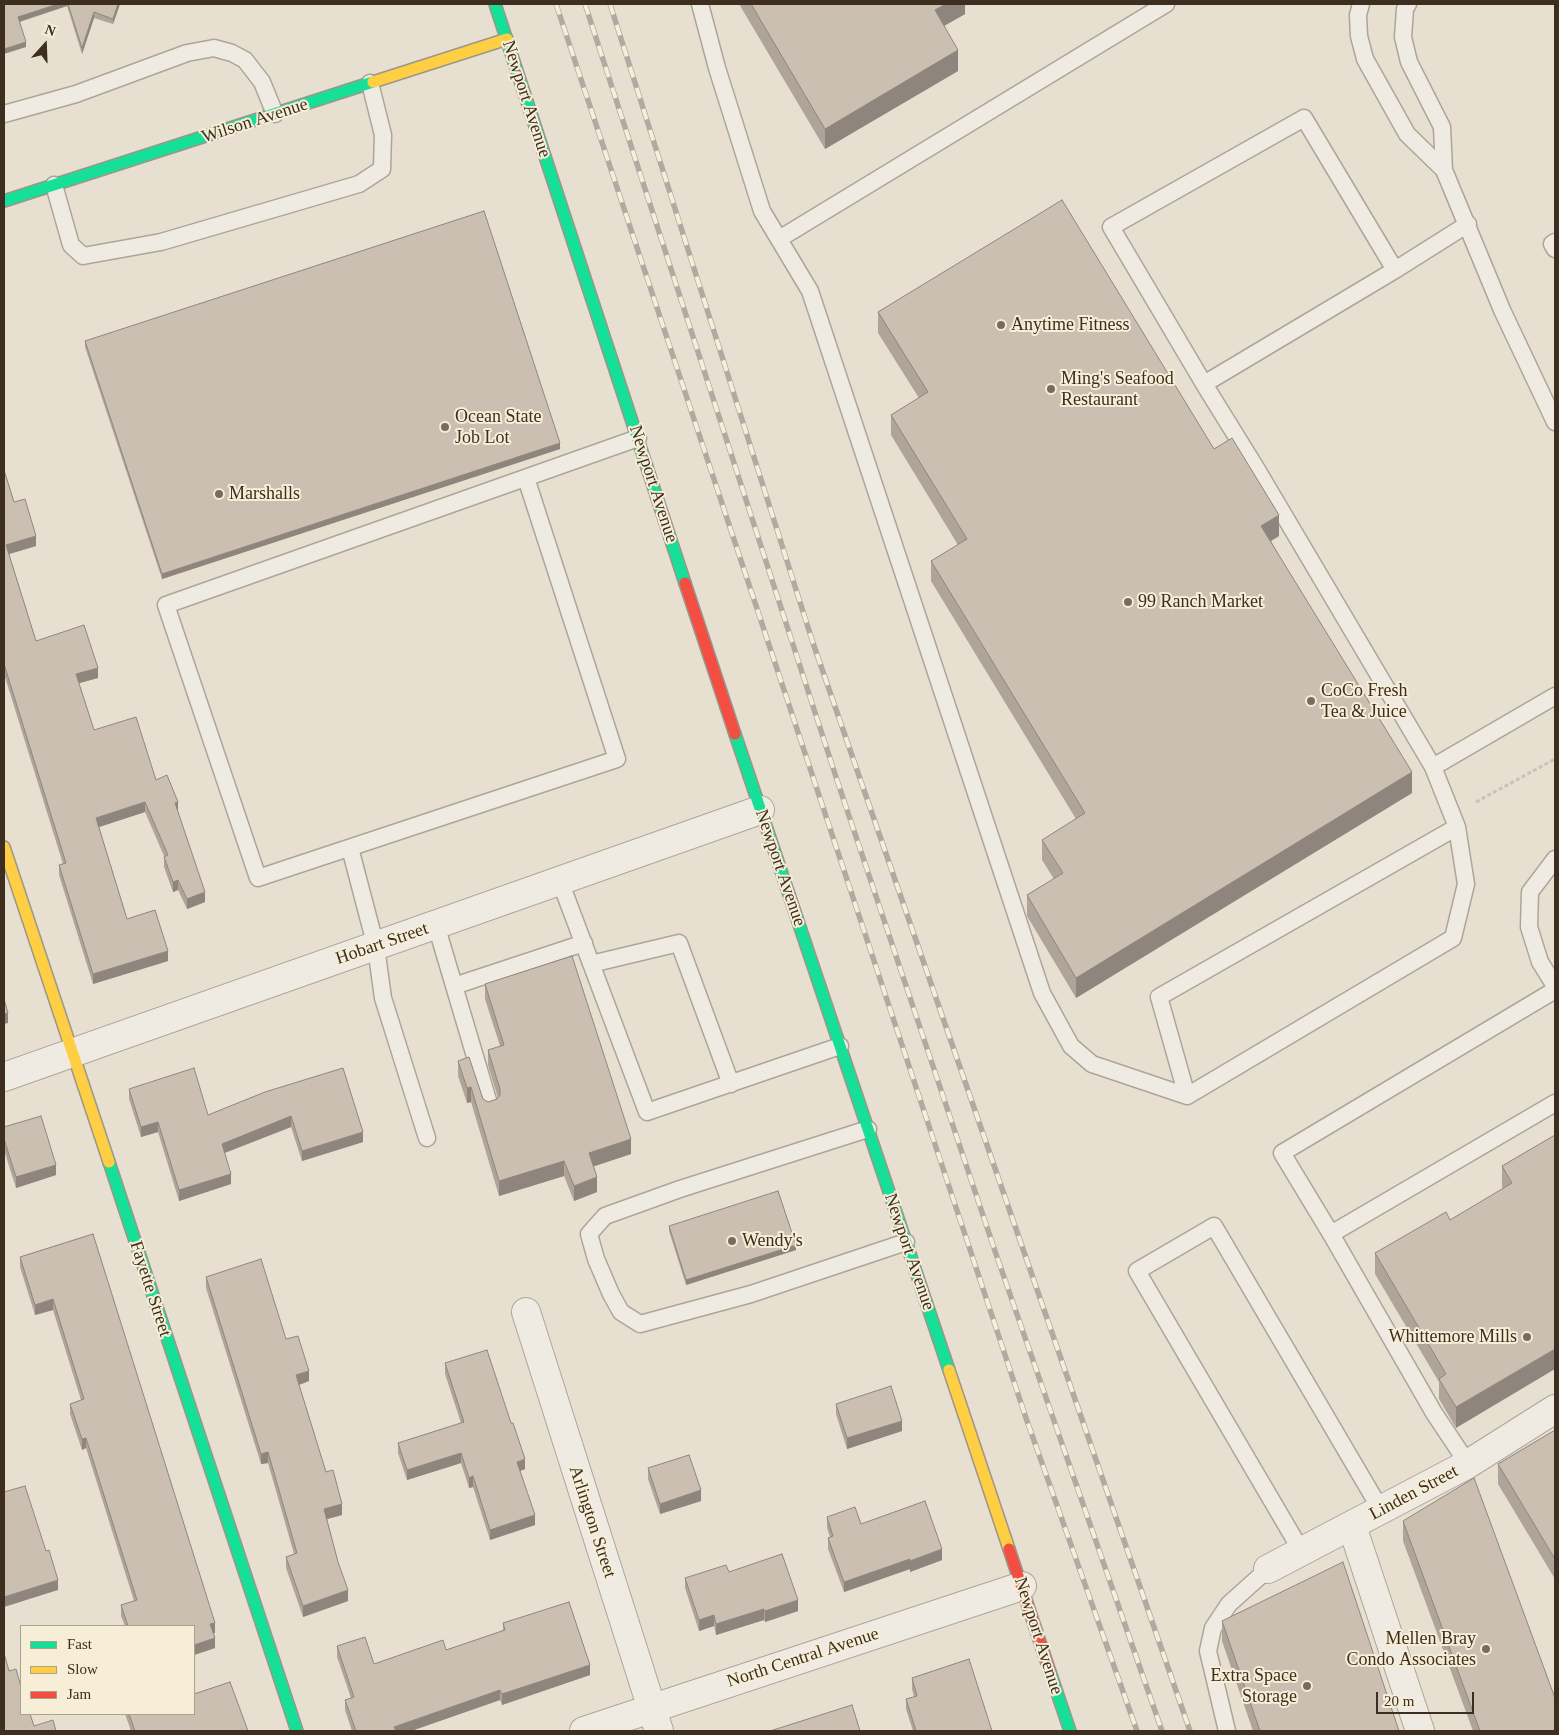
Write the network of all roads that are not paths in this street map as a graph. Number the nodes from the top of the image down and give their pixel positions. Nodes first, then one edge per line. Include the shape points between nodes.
1 (495, 4) edge
2 (700, 4) edge
3 (1166, 4) edge
4 (1361, 4) edge
5 (1408, 4) edge
6 (507, 40) junction
7 (370, 83) junction
8 (4, 114) edge
9 (275, 114) junction
10 (1444, 170) junction
11 (54, 185) junction
12 (4, 201) edge
13 (1468, 224) junction
14 (779, 239) junction
15 (1396, 270) junction
16 (1204, 384) junction
17 (1555, 422) edge
18 (638, 438) junction
19 (526, 478) junction
20 (1555, 696) edge
21 (1433, 767) junction
22 (760, 810) junction
23 (1457, 827) junction
24 (4, 847) edge
25 (350, 848) junction
26 (1555, 859) edge
27 (560, 881) junction
28 (436, 925) junction
29 (584, 943) junction
30 (376, 946) junction
31 (591, 964) junction
32 (454, 986) junction
33 (1555, 988) edge
34 (840, 1046) junction
35 (72, 1054) junction
36 (4, 1077) edge
37 (731, 1084) junction
38 (1187, 1096) junction
39 (1555, 1103) edge
40 (490, 1107) edge
41 (868, 1129) junction
42 (428, 1138) dead end
43 (1331, 1234) junction
44 (906, 1242) junction
45 (526, 1312) dead end
46 (1555, 1409) edge
47 (1468, 1464) junction
48 (1382, 1510) junction
49 (1352, 1526) junction
50 (1302, 1552) junction
51 (1268, 1569) joint
52 (1022, 1586) junction
53 (655, 1720) edge
54 (297, 1731) edge
55 (584, 1731) edge
56 (1070, 1731) edge
57 (1227, 1731) edge
58 (1420, 1731) edge

1 - 6 main road, Newport Avenue
2 - 14 lane via 762,211
3 - 14 lane
4 - 10 lane via 1359,36 1365,59 1407,134
5 - 10 lane via 1404,9 1403,37 1409,62 1442,127
6 - 7 main road, Wilson Avenue
6 - 18 main road, Newport Avenue
7 - 9 main road, Wilson Avenue
7 - 11 lane via 384,135 382,169 359,184 161,242 83,256 70,245
8 - 9 lane via 76,94 187,53 214,48 232,52 245,60 262,82
9 - 11 main road, Wilson Avenue
10 - 13 lane
11 - 12 main road, Wilson Avenue
13 - 15 lane
13 - 17 lane via 1502,310
14 - 38 lane via 810,291 1042,993 1071,1046 1092,1064
15 - 16 lane
15 - 16 lane via 1304,118 1111,226
16 - 21 lane
18 - 19 lane
18 - 22 main road, Newport Avenue
19 - 25 lane via 617,759
19 - 25 lane via 166,605 258,878
20 - 21 lane
21 - 23 lane
22 - 27 street, Hobart Street
22 - 34 main road, Newport Avenue
23 - 38 lane via 1466,884 1453,938
23 - 38 lane via 1159,997
24 - 35 main road, Fayette Street
25 - 30 lane
26 - 33 lane via 1530,892 1530,927 1540,962
27 - 28 street, Hobart Street
27 - 29 lane
28 - 30 street, Hobart Street
28 - 32 lane
29 - 31 lane
29 - 32 lane
30 - 35 street, Hobart Street
30 - 42 lane via 383,998
31 - 37 lane via 679,943
31 - 37 lane via 646,1112
32 - 40 lane
33 - 43 lane via 1282,1153
34 - 37 lane
34 - 41 main road, Newport Avenue
35 - 36 street, Hobart Street
35 - 54 main road, Fayette Street
39 - 43 lane
41 - 44 main road, Newport Avenue
41 - 44 lane via 605,1216 590,1234 596,1259 621,1312 640,1324 751,1294
43 - 47 lane via 1434,1413
44 - 52 main road, Newport Avenue
45 - 53 street, Arlington Street
46 - 47 street, Linden Street
47 - 48 street, Linden Street
48 - 49 street, Linden Street
48 - 50 lane via 1214,1226 1137,1271
49 - 50 street, Linden Street
49 - 58 street
50 - 51 street, Linden Street
51 - 57 lane via 1229,1604 1213,1628 1208,1650
52 - 53 street, North Central Avenue
52 - 56 main road, Newport Avenue
53 - 55 street, North Central Avenue

